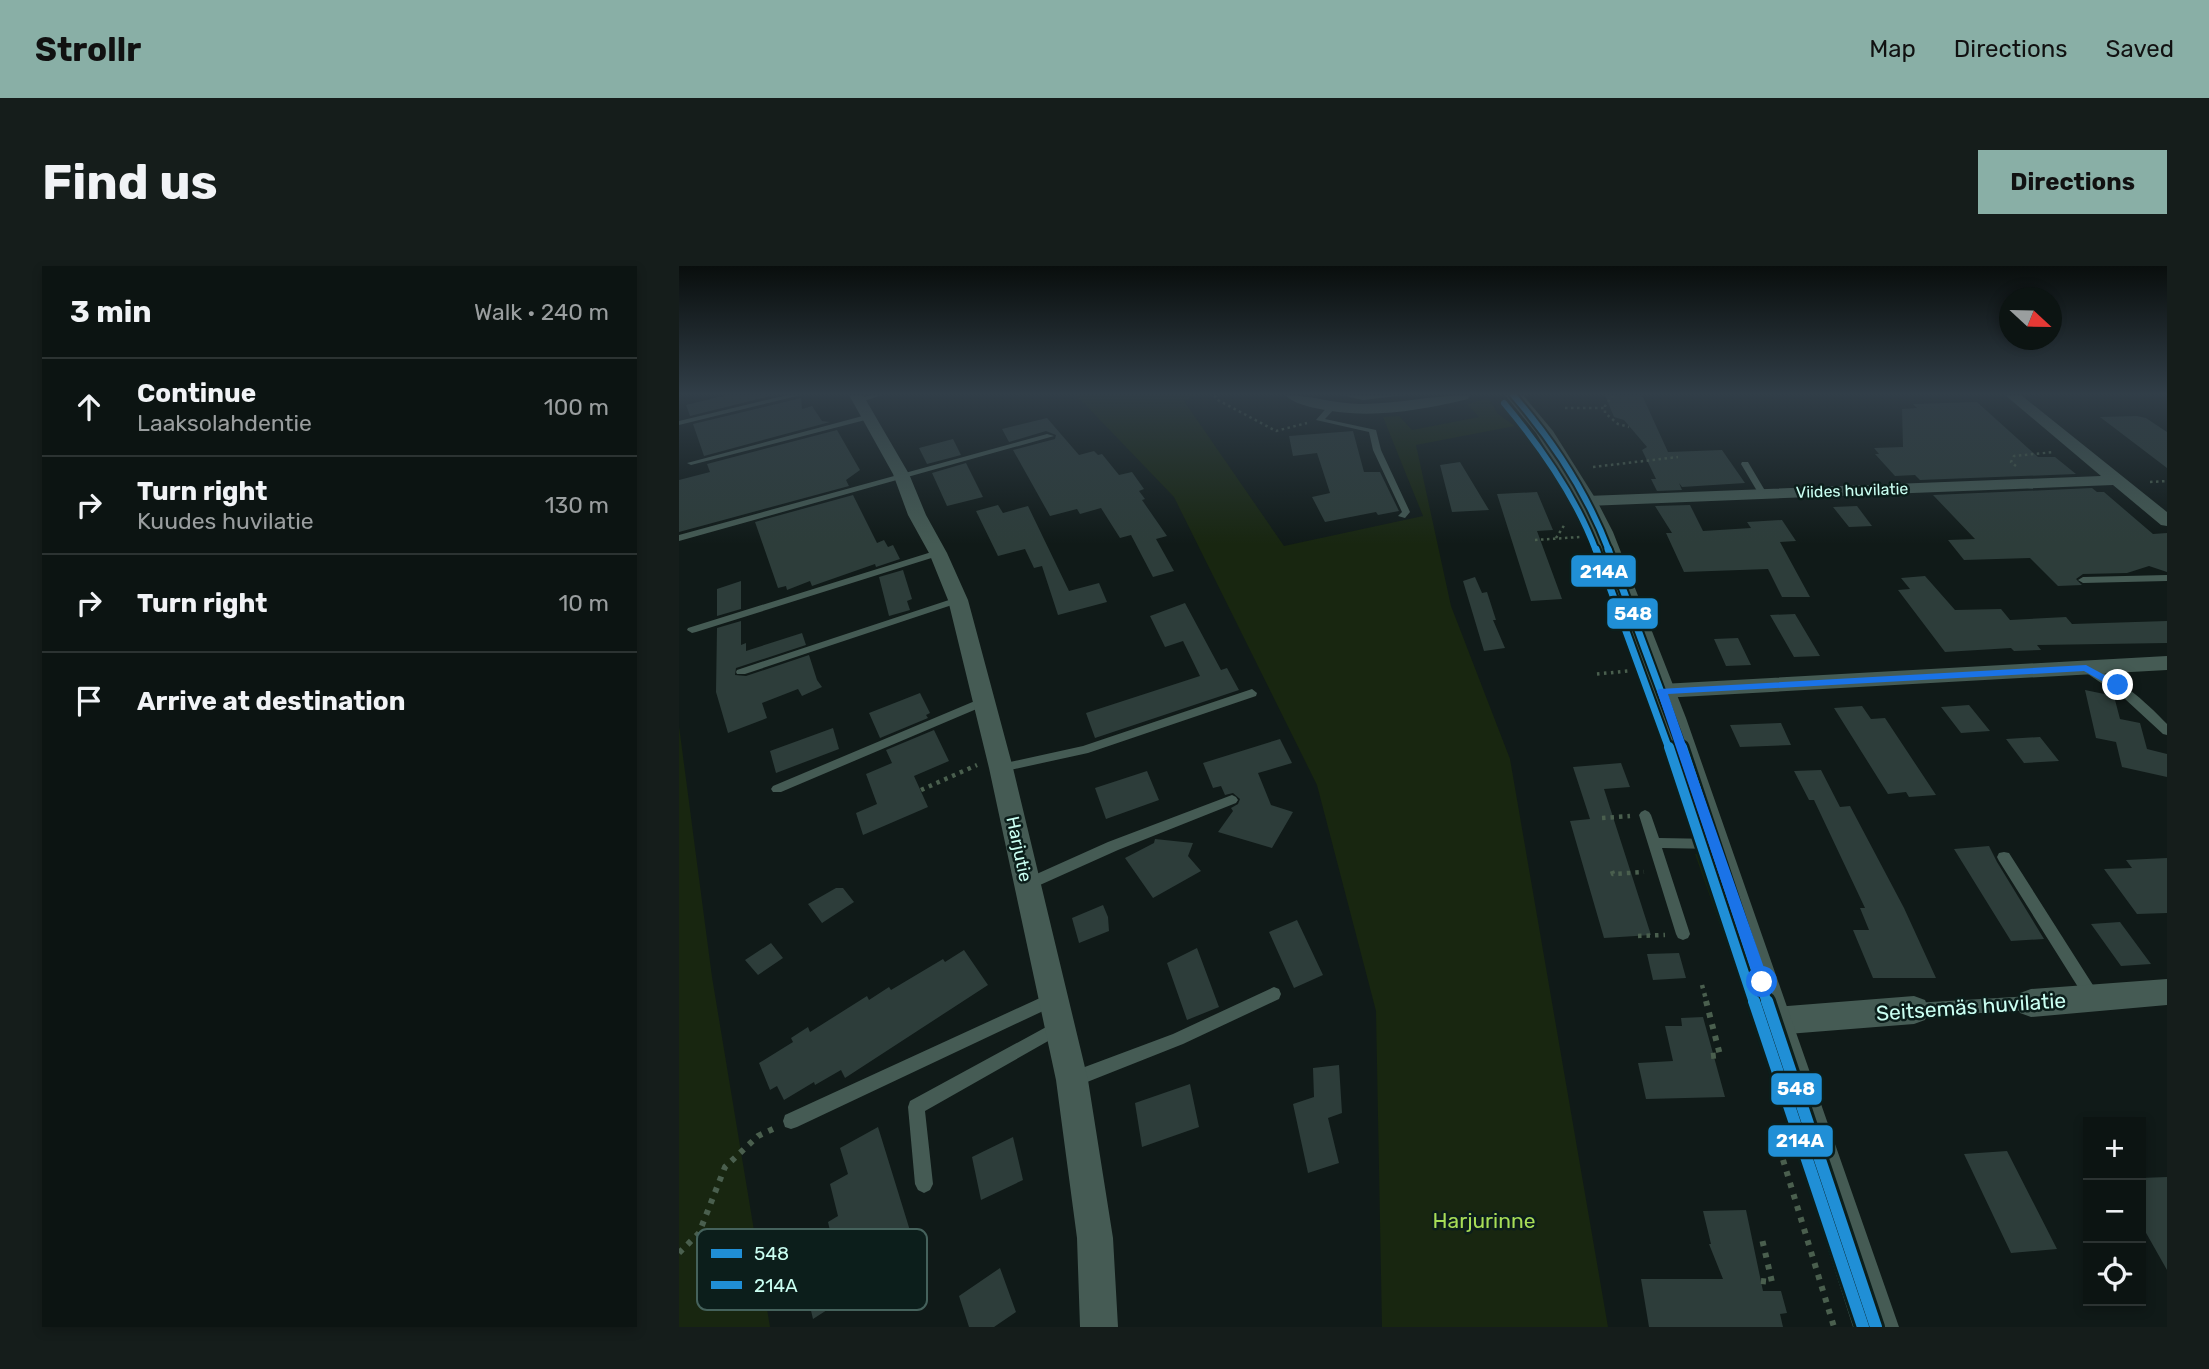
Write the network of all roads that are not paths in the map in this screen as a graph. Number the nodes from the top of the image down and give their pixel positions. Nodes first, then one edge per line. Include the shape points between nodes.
1 (744, 445) edge
2 (886, 445) edge
3 (1019, 445) edge
4 (1376, 445) edge
5 (1552, 445) edge
6 (2072, 445) edge
7 (691, 463) dead end
8 (1745, 464) dead end
9 (902, 477) junction
10 (2117, 480) junction
11 (1763, 494) junction
12 (1587, 501) junction
13 (1402, 516) dead end
14 (2167, 521) edge
15 (679, 538) edge
16 (938, 553) junction
17 (2167, 578) edge
18 (2083, 580) dead end
19 (958, 600) junction
20 (692, 630) dead end
21 (2167, 663) edge
22 (2086, 668) junction
23 (741, 672) dead end
24 (1662, 691) junction
25 (1252, 693) dead end
26 (982, 702) junction
27 (2167, 731) edge
28 (999, 762) junction
29 (777, 789) dead end
30 (1232, 800) dead end
31 (1645, 815) road end
32 (1654, 843) junction
33 (1715, 844) junction
34 (2004, 857) dead end
35 (1026, 885) junction
36 (1683, 934) road end
37 (2167, 992) edge
38 (1274, 994) dead end
39 (2093, 998) junction
40 (1053, 999) junction
41 (2031, 1003) joint
42 (1914, 1010) joint
43 (1776, 1021) junction
44 (1059, 1027) junction
45 (1072, 1080) junction
46 (791, 1121) road end
47 (924, 1184) dead end
48 (1099, 1327) edge
49 (1877, 1327) edge

1 - 7 lane
2 - 9 street, Harjutie
3 - 9 lane
4 - 13 lane via 1406,512
5 - 12 street
6 - 10 street
8 - 11 lane
9 - 15 lane
9 - 16 street, Harjutie
10 - 11 street, Viides huvilatie
10 - 14 street
11 - 12 street, Viides huvilatie
12 - 24 street
16 - 19 street, Harjutie
16 - 20 lane
17 - 18 lane
19 - 23 lane
19 - 26 street, Harjutie
21 - 22 street
22 - 24 street
22 - 27 lane via 2118,685
24 - 33 street
25 - 28 lane via 1084,750
26 - 28 street, Harjutie
26 - 29 lane
28 - 35 street, Harjutie
30 - 35 lane
31 - 32 lane
32 - 33 lane
32 - 36 lane
33 - 43 street
34 - 39 lane
35 - 40 street, Harjutie
37 - 39 street, Seitsemäs huvilatie
38 - 45 lane via 1178,1039
39 - 41 street, Seitsemäs huvilatie
40 - 44 street, Harjutie
40 - 46 lane
41 - 42 lane, Seitsemäs huvilatie
42 - 43 street, Seitsemäs huvilatie
43 - 49 street
44 - 45 street, Harjutie
44 - 47 lane via 916,1107
45 - 48 street, Harjutie via 1095,1238

